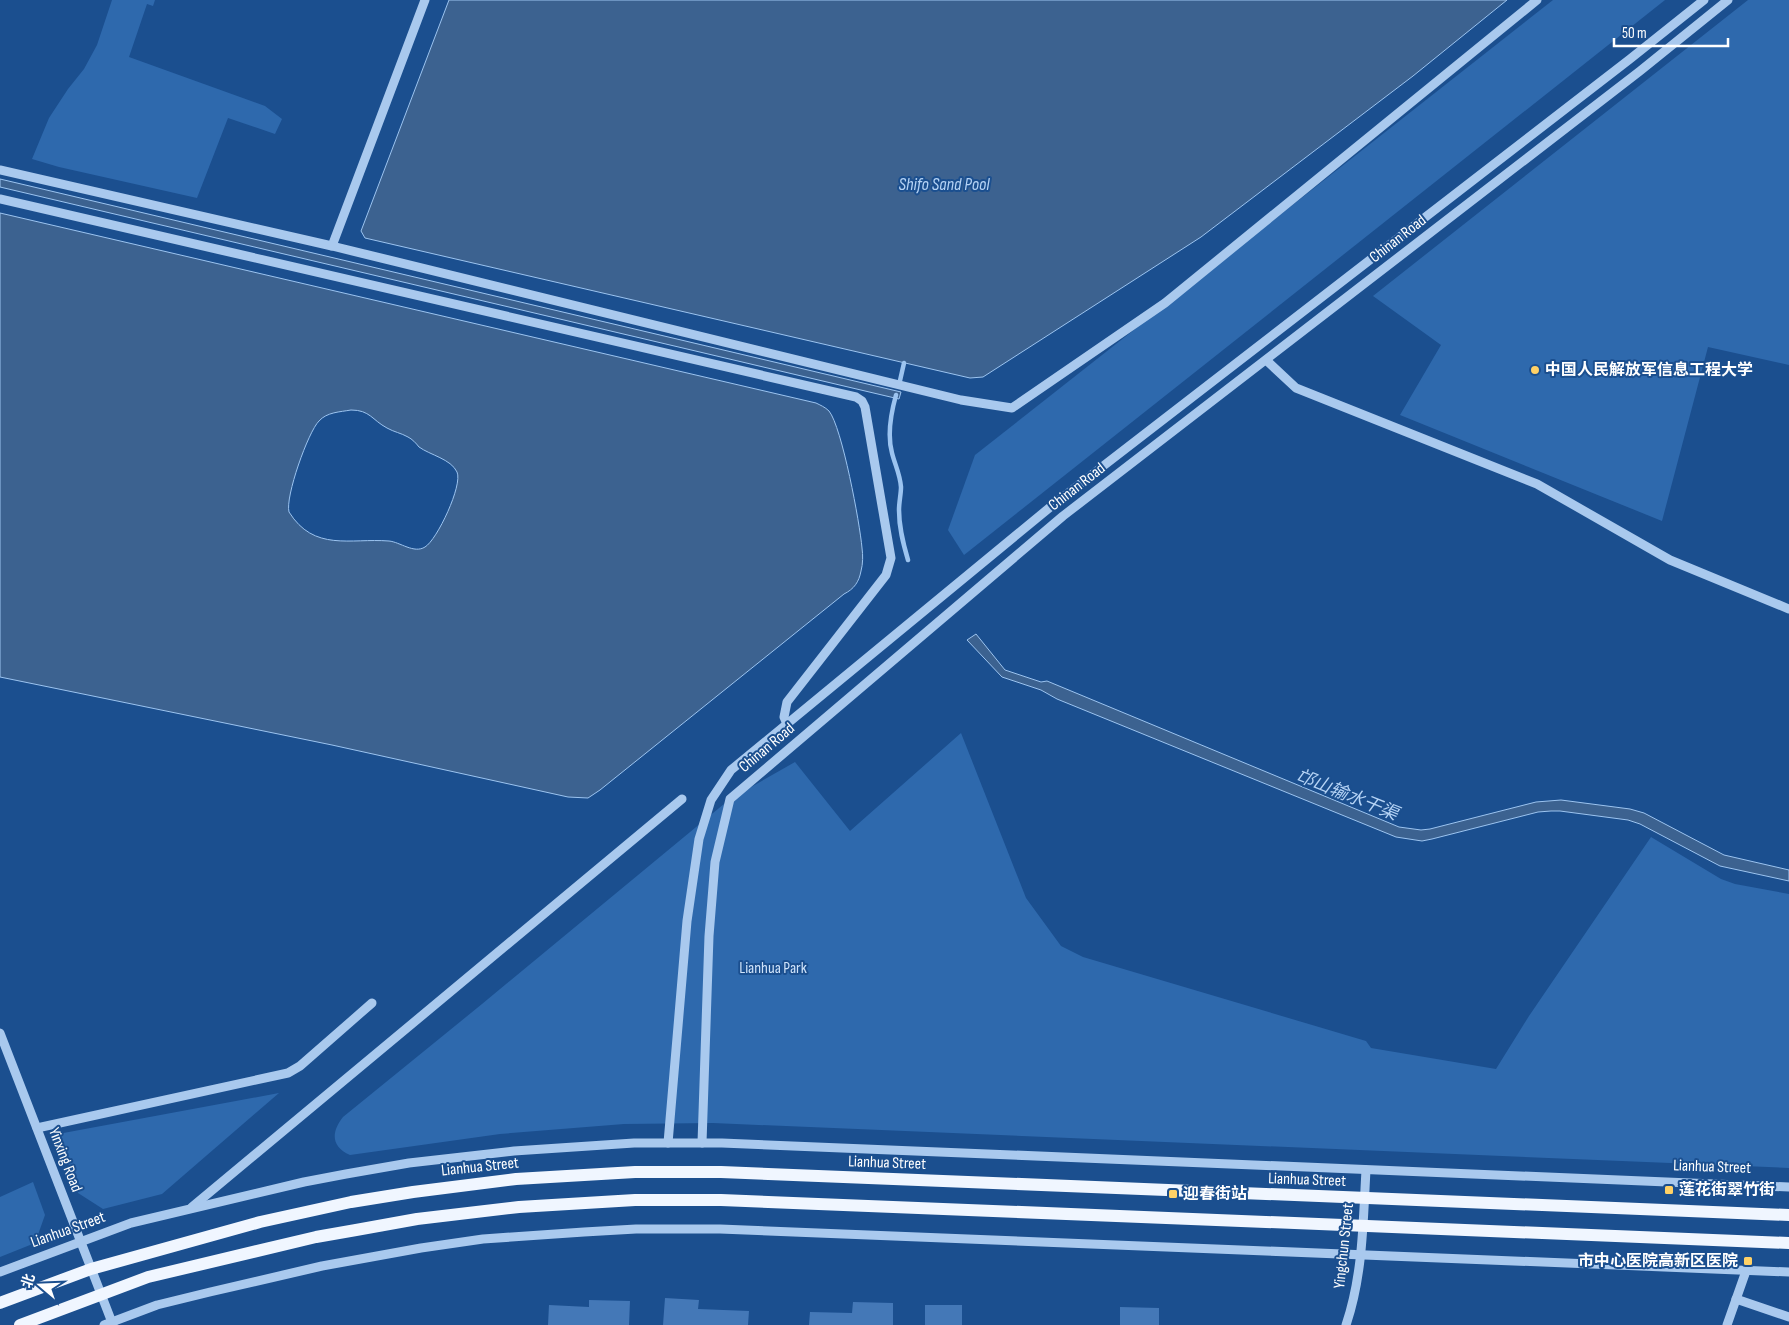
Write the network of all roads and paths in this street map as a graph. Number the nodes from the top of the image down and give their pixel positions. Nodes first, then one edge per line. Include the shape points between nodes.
1 (425, 0) edge
2 (1538, 0) edge
3 (1704, 0) edge
4 (1728, 0) edge
5 (0, 170) edge
6 (0, 199) edge
7 (332, 246) junction
8 (1266, 360) junction
9 (1789, 609) edge
10 (787, 724) junction
11 (682, 799) dead end
12 (372, 1003) dead end
13 (0, 1033) edge
14 (37, 1128) junction
15 (668, 1143) junction
16 (702, 1143) junction
17 (1366, 1170) junction
18 (1789, 1187) edge
19 (1364, 1198) junction
20 (190, 1209) junction
21 (1789, 1215) edge
22 (1362, 1226) junction
23 (81, 1242) junction
24 (1789, 1243) edge
25 (1360, 1255) junction
26 (91, 1269) junction
27 (1746, 1271) junction
28 (0, 1272) edge
29 (1789, 1272) edge
30 (101, 1295) junction
31 (1736, 1299) junction
32 (0, 1303) edge
33 (1789, 1317) edge
34 (110, 1324) edge
35 (20, 1325) edge
36 (1346, 1325) edge
37 (1727, 1325) edge

1 - 7 street
2 - 7 street via 1165,303 1012,408 961,400
3 - 10 street, Chinan Road via 1054,504
4 - 8 street, Chinan Road
5 - 7 street
6 - 10 street via 856,397 862,401 890,567 787,702 784,717
8 - 9 street via 1296,388 1537,484 1670,560
8 - 16 street, Chinan Road via 1063,516 730,799 715,862 709,936
10 - 15 street, Chinan Road via 730,770 711,800 699,839 687,921
11 - 20 street
12 - 14 street via 288,1073
13 - 14 street, Yinxing Road
14 - 23 street, Yinxing Road
15 - 16 street, Lianhua Street
15 - 20 street, Lianhua Street via 514,1151 408,1163 304,1182
16 - 17 street, Lianhua Street
17 - 18 street, Lianhua Street
17 - 19 street, Yingchun Street
19 - 21 main road, Lianhua Street
19 - 22 street, Yingchun Street
19 - 26 main road, Lianhua Street via 721,1172 581,1175 477,1183 310,1210
20 - 23 street, Lianhua Street via 131,1224
22 - 24 main road
22 - 25 street, Yingchun Street
22 - 30 main road via 721,1200 635,1200 480,1210 417,1219 340,1233 148,1277
23 - 26 street, Yinxing Road
23 - 28 street, Lianhua Street
25 - 27 street
25 - 34 street via 720,1229 619,1230 483,1239 361,1258 156,1305
25 - 36 street, Yingchun Street via 1356,1288
26 - 30 street, Yinxing Road
26 - 32 main road, Lianhua Street
27 - 29 street
27 - 31 street
30 - 34 street, Yinxing Road
30 - 35 main road
31 - 33 street
31 - 37 street

